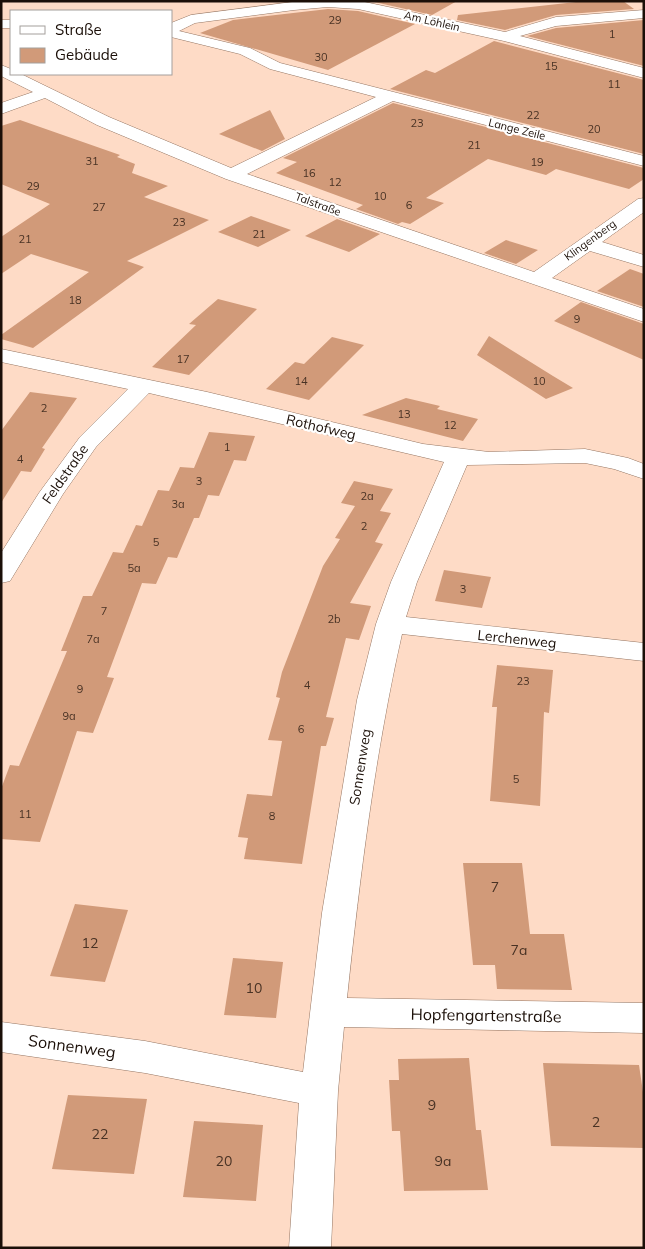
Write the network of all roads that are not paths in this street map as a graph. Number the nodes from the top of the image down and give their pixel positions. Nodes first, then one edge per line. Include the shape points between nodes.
1 (636, 1) edge
2 (330, 2) edge
3 (644, 10) edge
4 (644, 14) edge
5 (172, 30) edge
6 (172, 31) edge
7 (506, 38) junction
8 (644, 73) edge
9 (11, 75) edge
10 (45, 93) junction
11 (391, 96) junction
12 (1, 109) edge
13 (644, 161) edge
14 (232, 175) junction
15 (644, 202) edge
16 (585, 243) junction
17 (644, 262) edge
18 (537, 279) junction
19 (644, 316) edge
20 (1, 355) edge
21 (144, 386) junction
22 (458, 457) junction
23 (644, 472) edge
24 (1, 574) edge
25 (390, 624) junction
26 (644, 652) edge
27 (328, 1012) junction
28 (644, 1018) edge
29 (1, 1037) edge
30 (319, 1091) junction
31 (310, 1248) edge

1 - 3 street
2 - 5 street, Am Löhlein via 204,16 191,19
2 - 7 street, Am Löhlein
4 - 7 street via 540,24
6 - 11 street, Lange Zeile via 245,51 275,66
7 - 8 street, Am Löhlein
9 - 10 street, Talstraße
10 - 12 street
10 - 14 street, Talstraße via 155,144
11 - 13 street, Lange Zeile
11 - 14 street
14 - 18 street, Talstraße
15 - 16 street, Klingenberg
16 - 17 street
16 - 18 street, Klingenberg
18 - 19 street, Talstraße
20 - 21 street, Rothofweg
21 - 22 street, Rothofweg
21 - 24 street, Feldstraße via 88,442 50,494
22 - 23 street, Rothofweg via 584,456 620,463
22 - 25 street, Sonnenweg via 424,532
25 - 26 street, Lerchenweg
25 - 27 street, Sonnenweg via 372,700 354,807
27 - 28 street, Hopfengartenstraße
27 - 30 street, Sonnenweg
29 - 30 street, Sonnenweg via 145,1057
30 - 31 street, Sonnenweg

